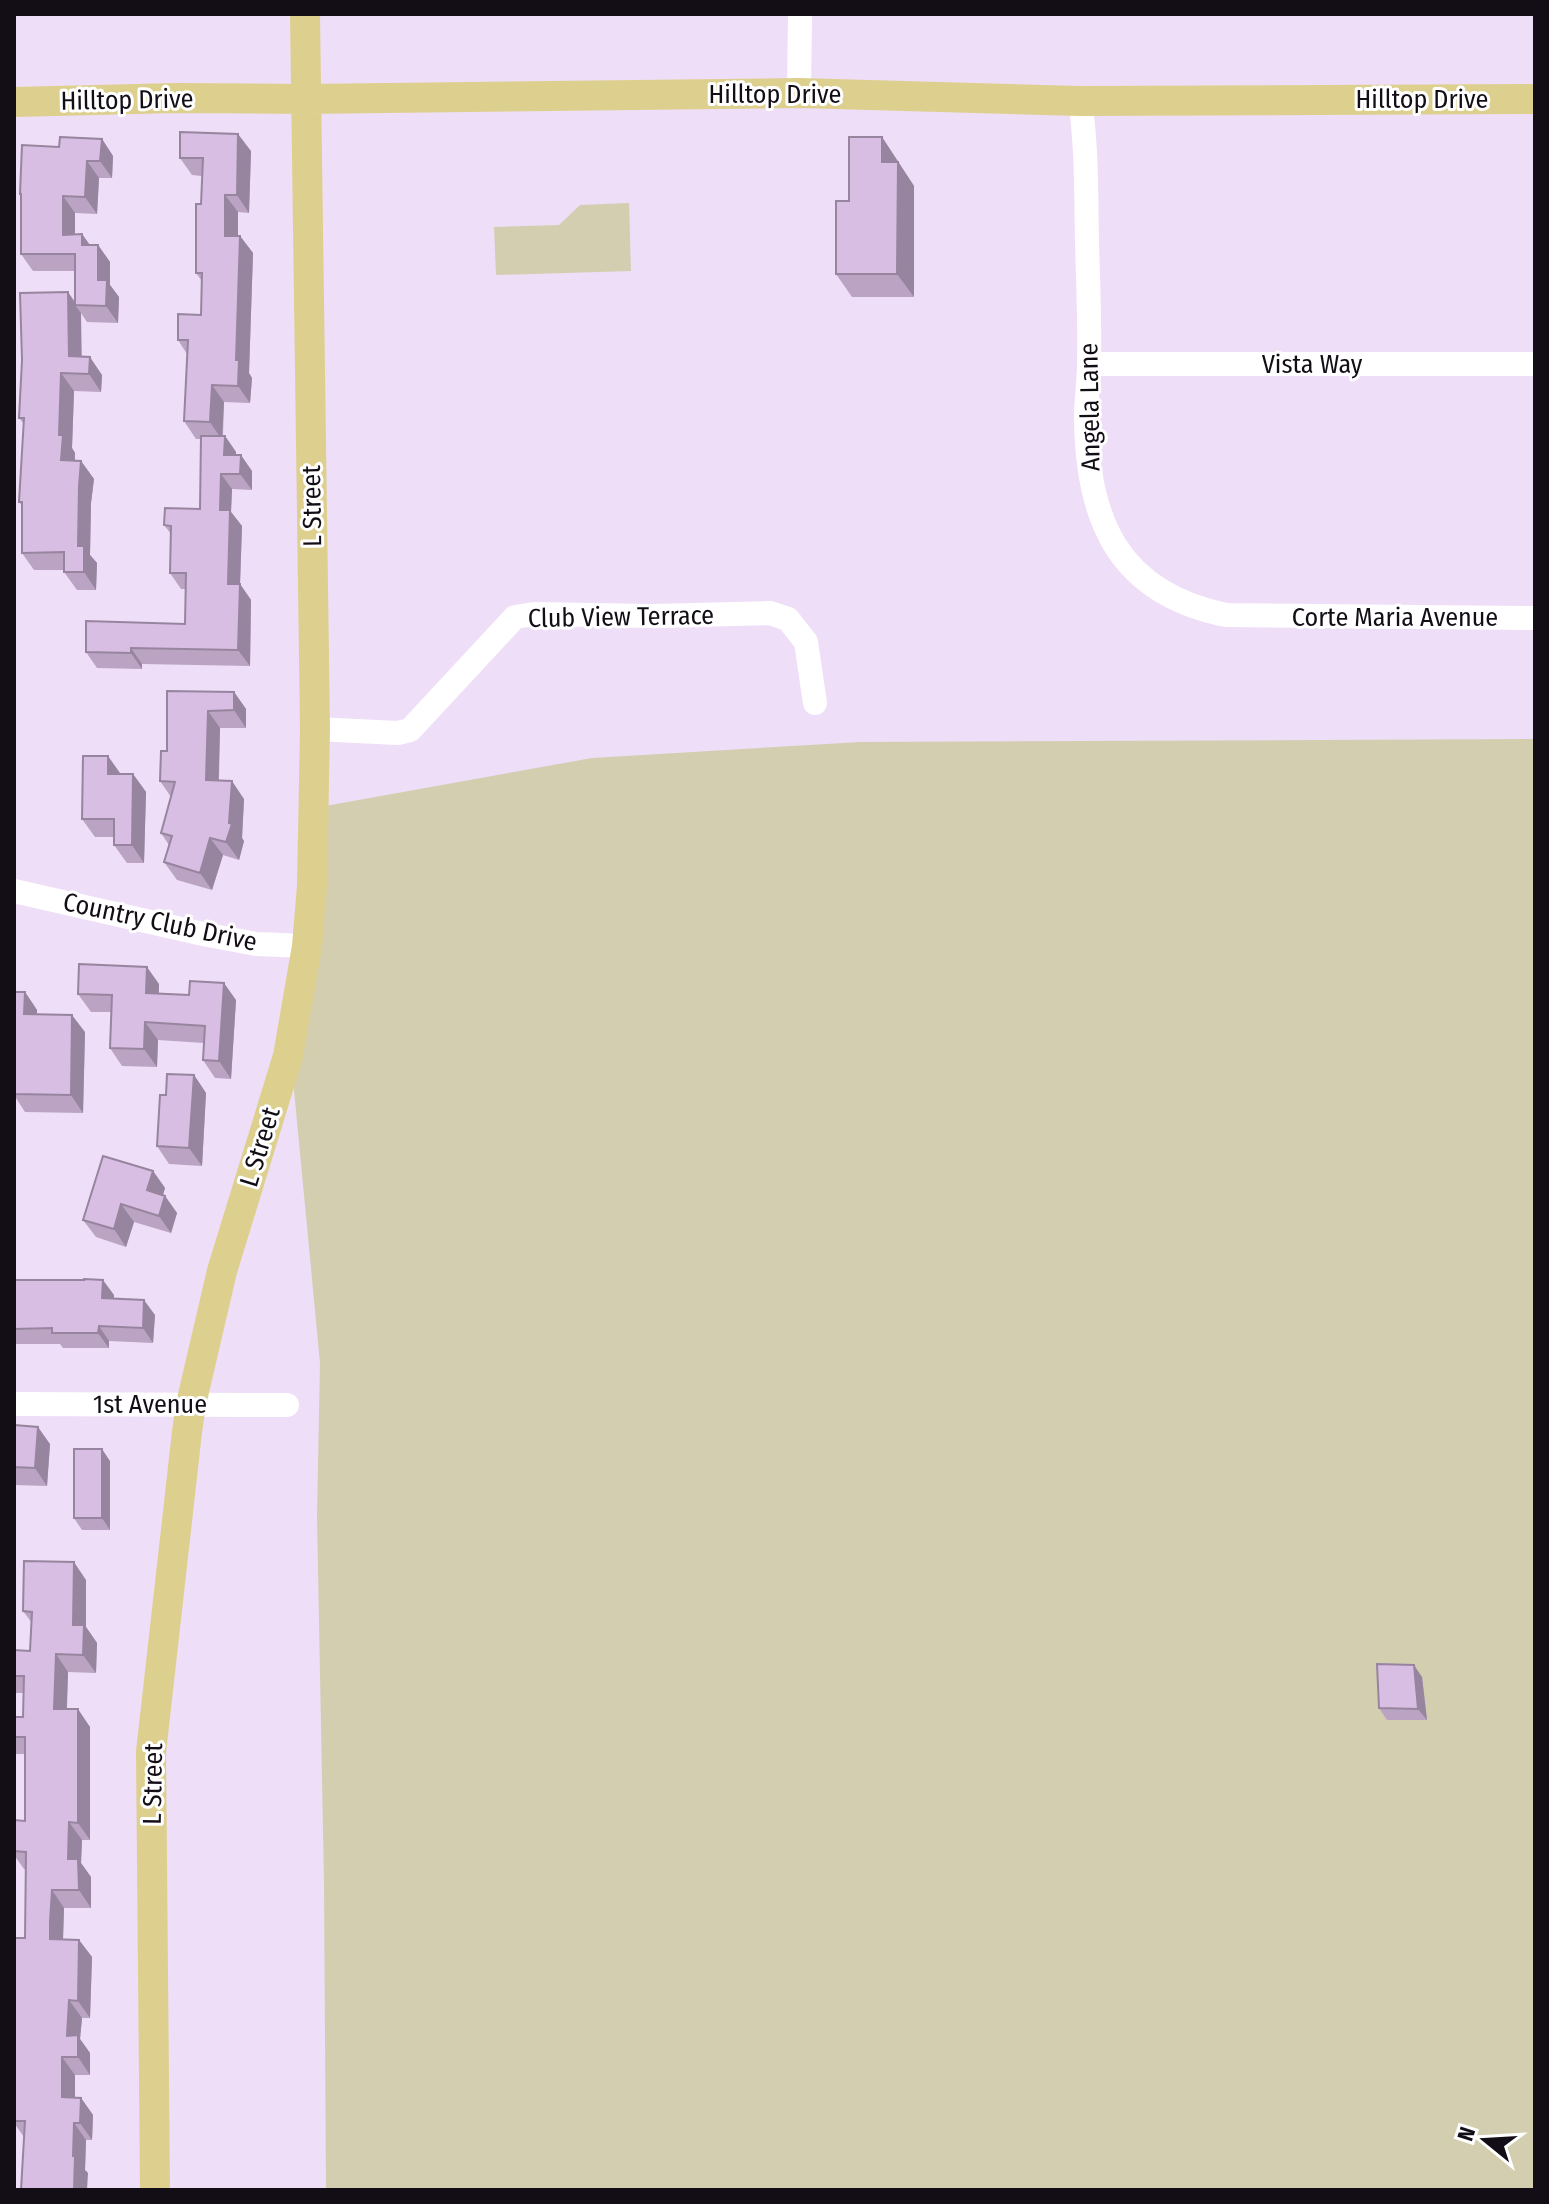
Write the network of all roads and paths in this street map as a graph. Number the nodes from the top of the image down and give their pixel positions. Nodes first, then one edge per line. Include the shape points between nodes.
1 (305, 14) edge
2 (800, 14) edge
3 (799, 93) junction
4 (305, 99) junction
5 (1535, 99) edge
6 (1080, 101) junction
7 (14, 102) edge
8 (1089, 364) junction
9 (1535, 364) edge
10 (1255, 617) joint
11 (1535, 618) edge
12 (815, 703) dead end
13 (315, 729) junction
14 (14, 891) edge
15 (307, 946) junction
16 (14, 1404) edge
17 (191, 1404) junction
18 (287, 1405) dead end
19 (155, 2190) edge

1 - 4 main road, L Street
2 - 3 street
3 - 4 main road, Hilltop Drive
3 - 6 main road, Hilltop Drive
4 - 7 main road, Hilltop Drive
4 - 13 main road, L Street
5 - 6 main road, Hilltop Drive
6 - 8 street, Angela Lane
8 - 9 street, Vista Way
8 - 10 street, Angela Lane via 1086,418 1092,491 1121,554 1150,584 1186,605
10 - 11 street, Corte Maria Avenue
12 - 13 street, Club View Terrace via 806,642 788,619 770,613 534,614 515,617 410,730
13 - 15 main road, L Street
14 - 15 street, Country Club Drive via 256,944
15 - 17 main road, L Street via 288,1056 222,1271
16 - 17 street, 1st Avenue
17 - 18 street, 1st Avenue
17 - 19 main road, L Street via 151,1752

